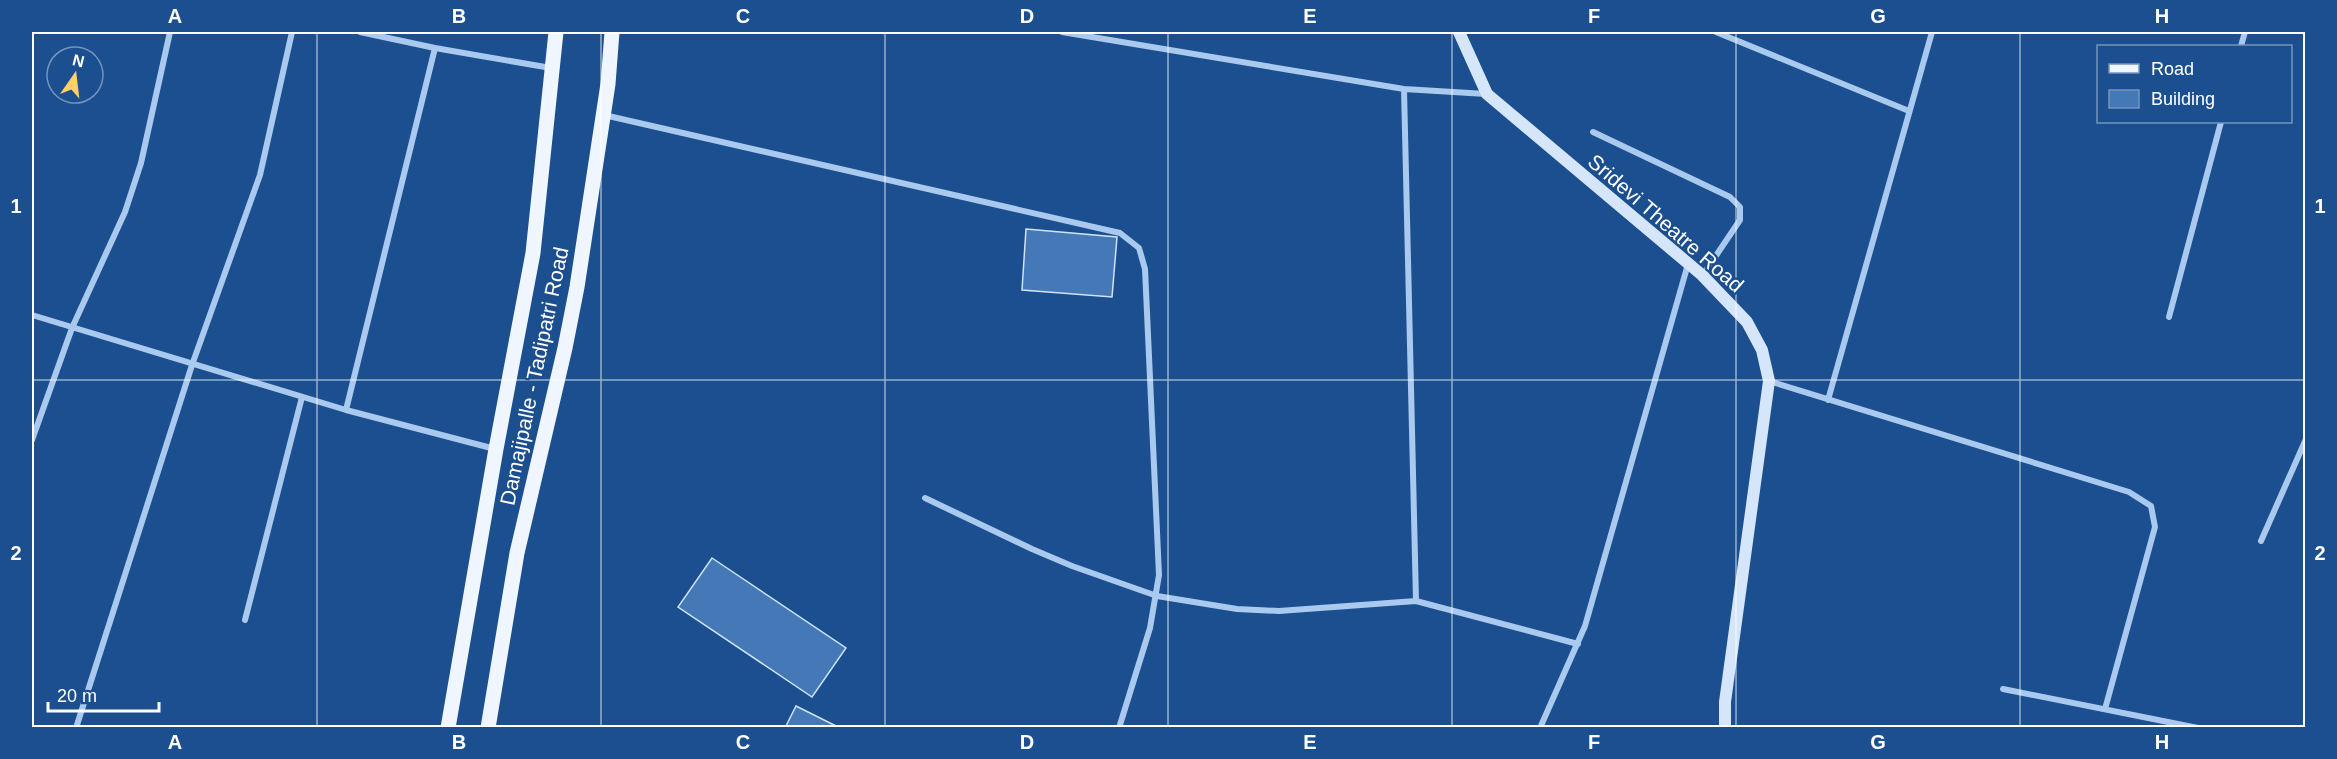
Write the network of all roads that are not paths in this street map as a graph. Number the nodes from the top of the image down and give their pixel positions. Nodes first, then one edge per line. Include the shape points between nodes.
1 (170, 32) edge
2 (292, 32) edge
3 (360, 32) edge
4 (556, 32) edge
5 (612, 32) edge
6 (1062, 32) edge
7 (1459, 32) edge
8 (1716, 32) edge
9 (1932, 32) edge
10 (435, 48) junction
11 (553, 68) junction
12 (1404, 89) junction
13 (1486, 94) junction
14 (1909, 111) junction
15 (603, 115) junction
16 (2221, 123) edge
17 (1593, 132) dead end
18 (1689, 264) junction
19 (1702, 275) junction
20 (32, 315) edge
21 (2169, 317) dead end
22 (72, 327) junction
23 (192, 365) junction
24 (1769, 381) junction
25 (302, 397) junction
26 (1828, 400) junction
27 (346, 410) junction
28 (2306, 439) edge
29 (32, 440) edge
30 (496, 449) junction
31 (925, 498) dead end
32 (2261, 541) dead end
33 (1157, 596) junction
34 (1416, 601) junction
35 (245, 620) dead end
36 (1578, 644) junction
37 (2003, 689) dead end
38 (2105, 709) junction
39 (76, 728) edge
40 (448, 728) edge
41 (488, 728) edge
42 (1119, 728) edge
43 (1540, 728) edge
44 (1725, 728) edge
45 (2198, 728) edge

1 - 22 street via 141,163 125,212
2 - 23 street via 260,175
3 - 10 street
4 - 11 main road, Damajipalle - Tadipatri Road
5 - 15 main road, Damajipalle - Tadipatri Road
6 - 12 street
7 - 13 street, Sridevi Theatre Road
8 - 14 street
9 - 14 street
10 - 11 street
10 - 27 street
11 - 30 main road, Damajipalle - Tadipatri Road via 533,254
12 - 13 street
12 - 34 street
13 - 18 street, Sridevi Theatre Road
14 - 26 street
15 - 33 street via 1120,233 1139,248 1146,304
15 - 41 main road, Damajipalle - Tadipatri Road via 577,287 517,553
16 - 21 street
17 - 19 street via 1730,197 1740,207 1740,220
18 - 19 street, Sridevi Theatre Road
18 - 36 street
19 - 24 street, Sridevi Theatre Road via 1747,322 1762,350
20 - 22 street
22 - 23 street
22 - 29 street
23 - 25 street
23 - 39 street
24 - 26 street
24 - 44 street, Sridevi Theatre Road via 1725,702
25 - 27 street
25 - 35 street
26 - 38 street via 2129,492 2151,506 2155,527
27 - 30 street
28 - 32 street
30 - 40 main road, Damajipalle - Tadipatri Road
31 - 33 street via 1072,566
33 - 34 street via 1237,609 1279,611
33 - 42 street
34 - 36 street
36 - 43 street
37 - 38 street
38 - 45 street

